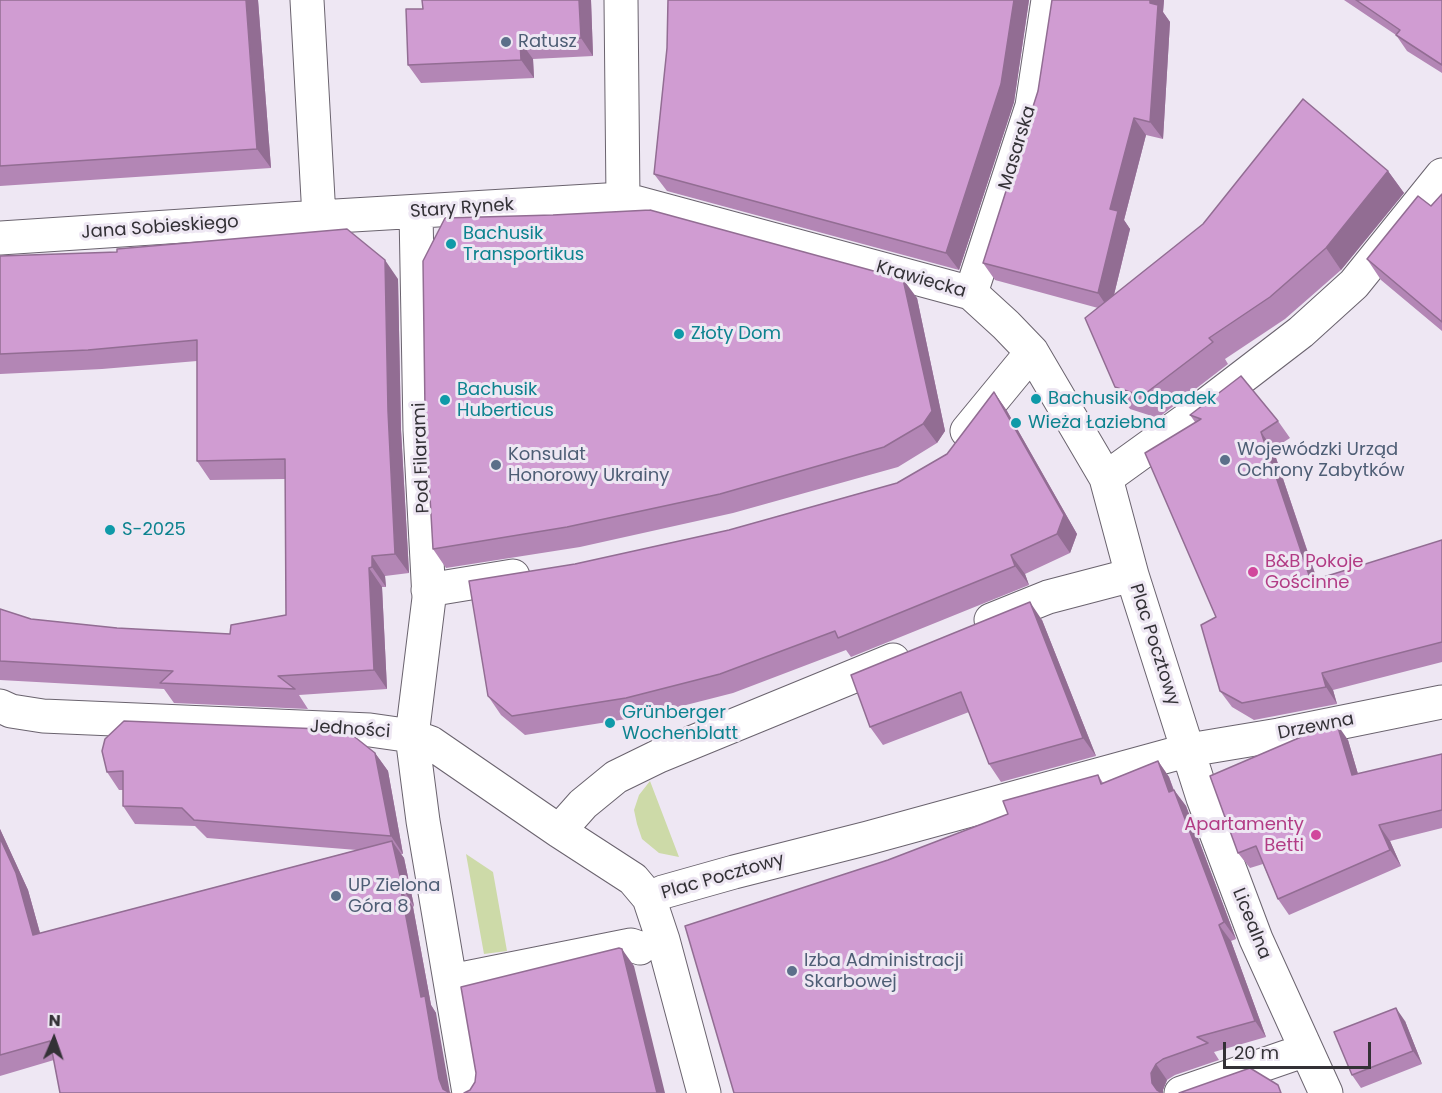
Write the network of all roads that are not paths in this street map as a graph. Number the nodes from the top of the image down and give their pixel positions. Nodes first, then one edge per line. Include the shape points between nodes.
1 (307, 0) edge
2 (621, 0) edge
3 (1048, 0) edge
4 (1442, 175) edge
5 (623, 199) junction
6 (416, 212) junction
7 (320, 217) junction
8 (0, 238) edge
9 (971, 293) junction
10 (1032, 352) junction
11 (950, 457) edge
12 (1106, 478) junction
13 (538, 572) edge
14 (1132, 574) junction
15 (429, 590) junction
16 (960, 633) edge
17 (916, 651) edge
18 (1442, 702) edge
19 (0, 706) edge
20 (412, 736) junction
21 (1189, 750) junction
22 (559, 831) junction
23 (649, 898) junction
24 (640, 948) dead end
25 (451, 981) junction
26 (1306, 1050) junction
27 (469, 1093) edge
28 (704, 1093) edge
29 (1181, 1093) edge
30 (1326, 1093) edge

1 - 7 street
2 - 5 street
3 - 9 street, Masarska via 1032,106
4 - 12 street via 1353,284 1301,332
5 - 6 street, Stary Rynek
5 - 9 street, Krawiecka
6 - 7 street, Stary Rynek
6 - 15 street, Pod Filarami via 420,430
7 - 8 street, Jana Sobieskiego
9 - 10 street, Krawiecka
10 - 11 street
10 - 12 street, Krawiecka
12 - 14 street, Krawiecka
13 - 15 street
14 - 16 street, Plac Pocztowy via 1048,597
14 - 21 street, Plac Pocztowy
15 - 20 street, Pod Filarami
17 - 22 street via 616,777 583,804
18 - 21 street, Drzewna
19 - 20 street, Jedności via 43,716 370,730
20 - 22 street, Jedności via 431,742
20 - 25 street, Pod Filarami
21 - 23 street, Plac Pocztowy
21 - 26 street, Licealna via 1256,939
22 - 23 street, Jedności via 633,879
23 - 28 street
24 - 25 street via 631,945
25 - 27 street
26 - 29 street
26 - 30 street, Licealna

